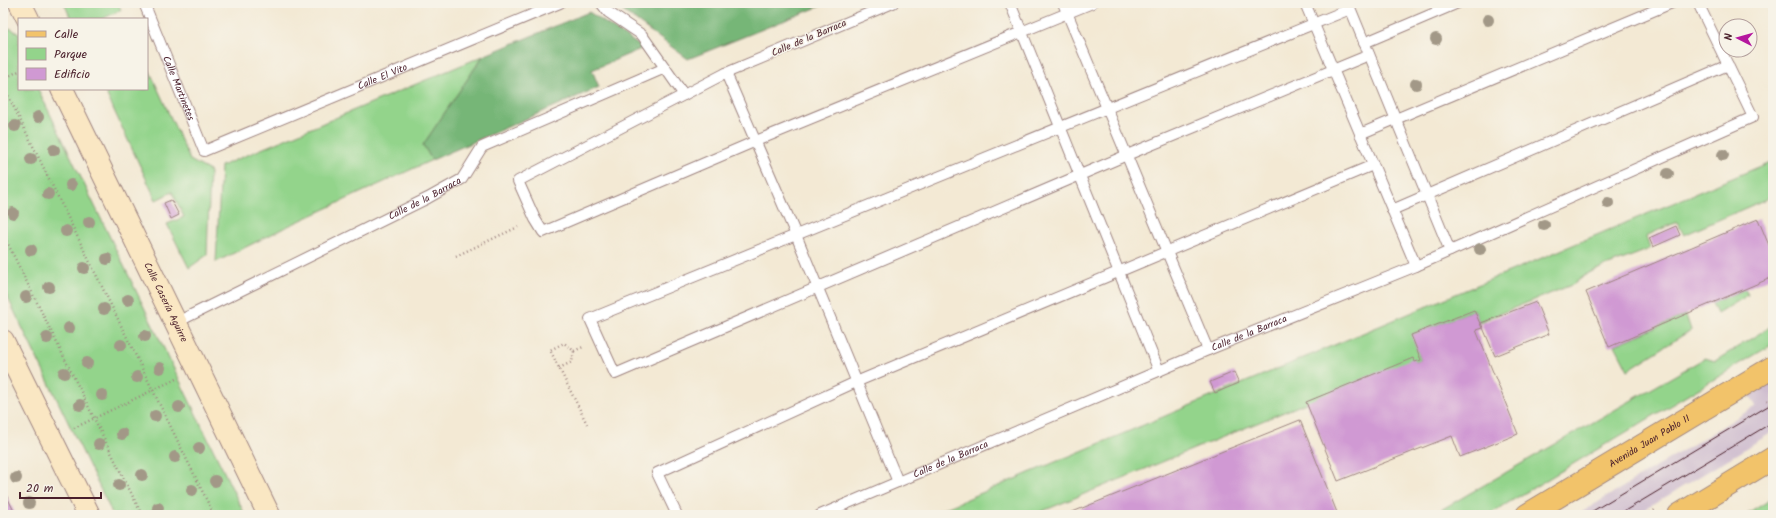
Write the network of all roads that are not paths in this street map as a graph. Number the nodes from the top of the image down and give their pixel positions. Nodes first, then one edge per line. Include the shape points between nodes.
1 (20, 3) edge
2 (144, 3) edge
3 (560, 3) edge
4 (601, 3) edge
5 (893, 3) edge
6 (1010, 3) edge
7 (1063, 3) edge
8 (1092, 3) edge
9 (1305, 3) edge
10 (1458, 3) edge
11 (1672, 3) edge
12 (1698, 3) edge
13 (1349, 6) edge
14 (1067, 13) junction
15 (28, 18) edge
16 (1314, 24) junction
17 (1022, 32) junction
18 (1364, 43) junction
19 (1369, 55) junction
20 (1728, 65) junction
21 (665, 68) junction
22 (1333, 70) junction
23 (726, 73) junction
24 (62, 90) edge
25 (684, 95) junction
26 (1107, 109) junction
27 (1396, 119) junction
28 (1060, 128) junction
29 (1360, 134) junction
30 (756, 141) junction
31 (204, 151) joint
32 (1127, 155) junction
33 (1373, 165) junction
34 (1080, 175) junction
35 (1427, 195) junction
36 (1392, 210) junction
37 (796, 236) junction
38 (1450, 251) junction
39 (1167, 252) junction
40 (1416, 266) junction
41 (1119, 272) junction
42 (816, 287) junction
43 (175, 323) junction
44 (3, 341) edge
45 (1208, 350) junction
46 (1773, 367) edge
47 (1159, 371) junction
48 (856, 382) junction
49 (1773, 458) edge
50 (898, 482) junction
51 (89, 515) edge
52 (269, 515) edge
53 (677, 515) edge
54 (820, 515) edge
55 (1527, 515) edge
56 (1679, 515) edge

1 - 15 main road
2 - 31 lane, Calle Martinetes
3 - 31 lane, Calle El Vito
4 - 21 lane via 608,12 642,35
5 - 23 lane, Calle de la Barraca
6 - 17 lane
7 - 14 lane
8 - 14 lane
9 - 16 lane
10 - 18 lane
11 - 27 lane
12 - 20 lane
13 - 16 lane
13 - 18 lane
14 - 17 lane
14 - 26 lane
16 - 22 lane
16 - 26 lane
17 - 28 lane
17 - 30 lane
18 - 19 lane
19 - 22 lane
19 - 27 lane
20 - 35 lane
20 - 38 lane, Calle de la Barraca via 1753,117
21 - 25 lane
21 - 43 lane, Calle de la Barraca via 482,147 462,179
22 - 29 lane
22 - 32 lane
23 - 25 lane, Calle de la Barraca
23 - 30 lane
24 - 43 main road, Calle Casería Aguirre
25 - 30 lane, Calle de la Barraca via 518,181 543,232
26 - 28 lane
26 - 32 lane
27 - 29 lane
27 - 35 lane
28 - 34 lane
28 - 37 lane
29 - 33 lane
30 - 37 lane
32 - 34 lane
32 - 39 lane
33 - 36 lane
33 - 39 lane
34 - 41 lane
34 - 42 lane
35 - 36 lane
35 - 38 lane
36 - 40 lane
37 - 42 lane
37 - 42 lane via 590,319 615,374
38 - 40 lane, Calle de la Barraca
39 - 41 lane
39 - 45 lane
40 - 45 lane, Calle de la Barraca
41 - 47 lane
41 - 48 lane
42 - 48 lane
43 - 52 main road, Calle Casería Aguirre
44 - 51 main road
45 - 47 lane, Calle de la Barraca
46 - 55 main road, Avenida Juan Pablo II
47 - 50 lane, Calle de la Barraca
48 - 50 lane
48 - 53 lane via 657,473
49 - 56 main road
50 - 54 lane, Calle de la Barraca

